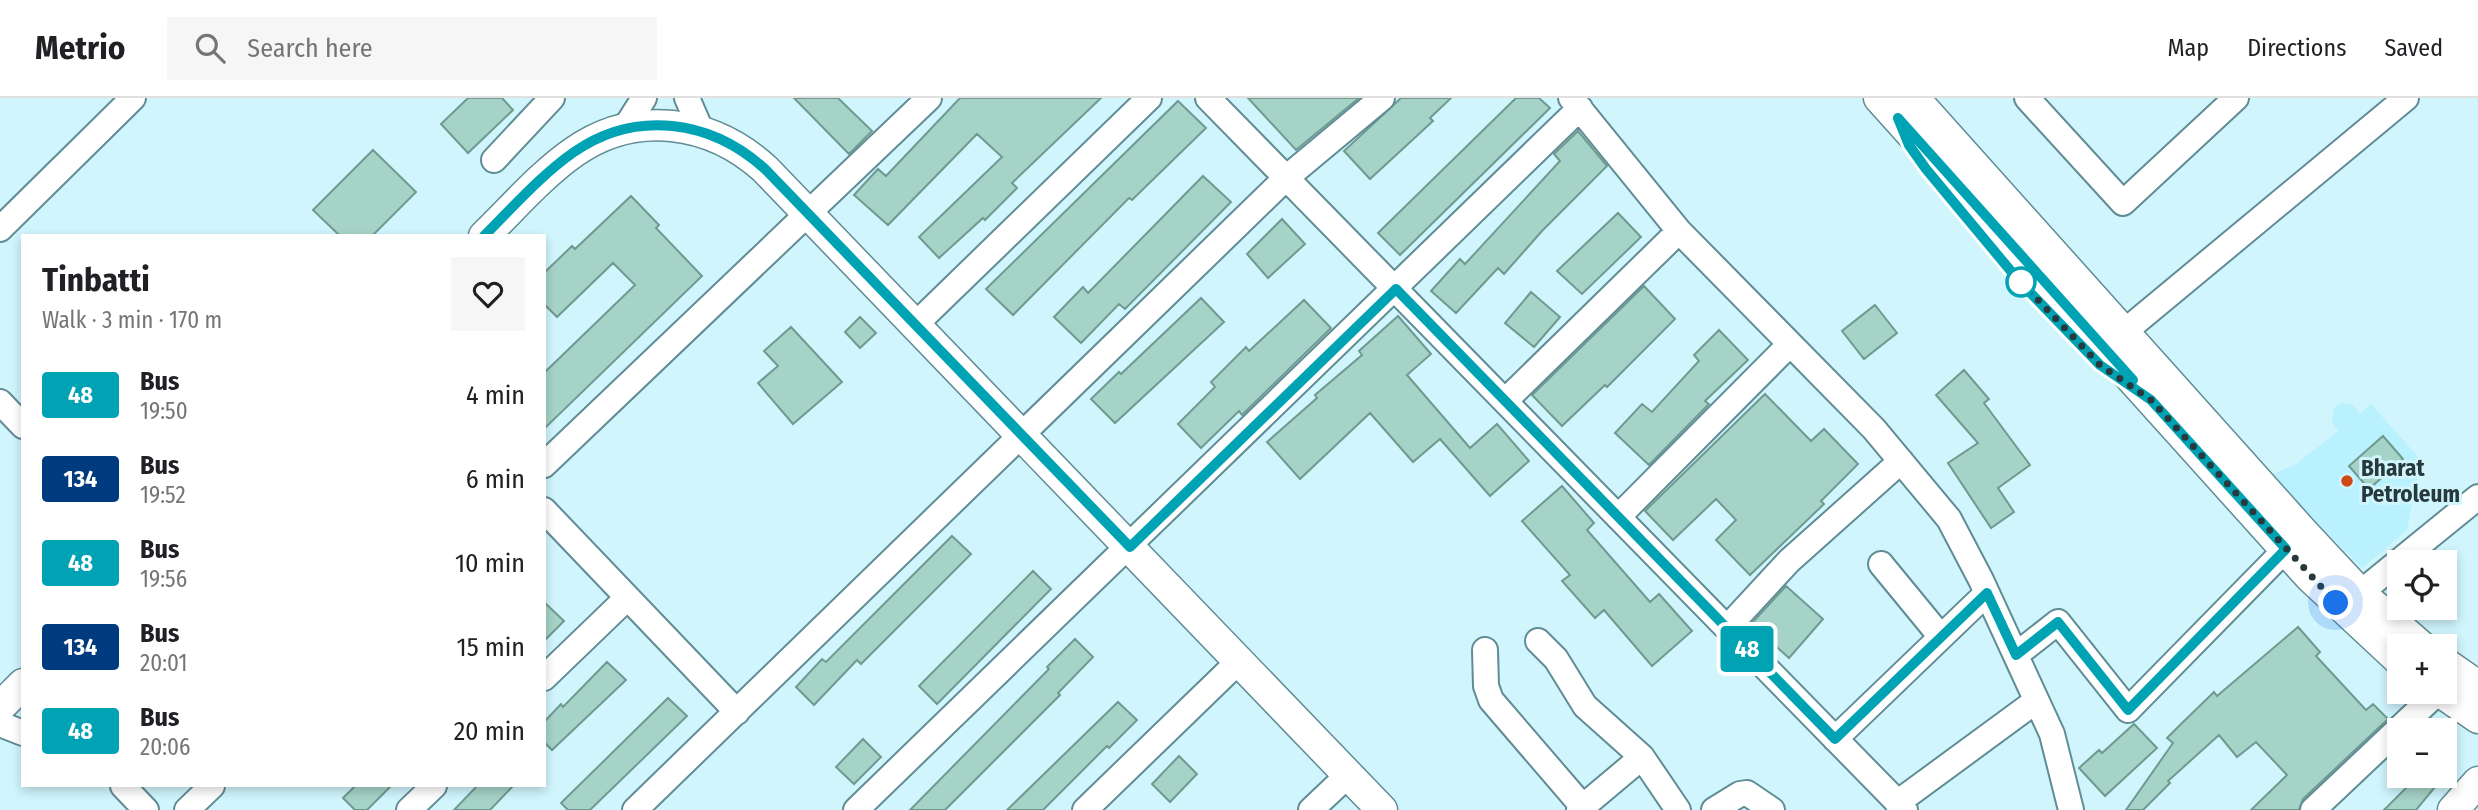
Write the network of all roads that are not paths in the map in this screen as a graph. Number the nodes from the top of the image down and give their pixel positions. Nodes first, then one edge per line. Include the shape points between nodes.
1 (133, 98) edge
2 (552, 98) edge
3 (644, 98) edge
4 (687, 98) edge
5 (929, 98) edge
6 (1149, 98) edge
7 (1208, 98) edge
8 (1382, 98) edge
9 (2027, 98) edge
10 (2406, 98) edge
11 (2233, 99) edge
12 (1575, 103) edge
13 (1897, 105) edge
14 (625, 128) junction
15 (701, 130) junction
16 (494, 160) dead end
17 (1286, 178) junction
18 (808, 215) junction
19 (0, 229) edge
20 (1679, 231) junction
21 (486, 234) edge
22 (1396, 289) junction
23 (915, 325) junction
24 (2124, 332) junction
25 (1790, 344) junction
26 (0, 401) edge
27 (1505, 401) junction
28 (21, 424) edge
29 (1023, 436) junction
30 (1901, 461) junction
31 (546, 463) edge
32 (2478, 497) edge
33 (546, 512) edge
34 (1618, 517) junction
35 (1130, 547) junction
36 (2286, 549) junction
37 (1881, 564) dead end
38 (1987, 593) junction
39 (2360, 593) junction
40 (626, 599) junction
41 (1727, 628) junction
42 (2407, 634) edge
43 (1941, 637) junction
44 (1538, 641) dead end
45 (2387, 649) edge
46 (1485, 650) dead end
47 (2016, 655) junction
48 (1240, 661) junction
49 (2457, 671) edge
50 (546, 676) edge
51 (21, 686) edge
52 (2478, 686) edge
53 (2036, 701) junction
54 (2425, 704) edge
55 (2454, 704) edge
56 (0, 707) edge
57 (737, 712) junction
58 (0, 724) edge
59 (2476, 724) edge
60 (21, 732) edge
61 (1835, 739) junction
62 (1642, 757) junction
63 (2478, 774) edge
64 (1348, 775) junction
65 (124, 787) edge
66 (211, 787) edge
67 (433, 787) edge
68 (2471, 799) edge
69 (1901, 806) edge
70 (1581, 808) edge
71 (858, 809) edge
72 (146, 810) edge
73 (187, 810) edge
74 (409, 810) edge
75 (635, 810) edge
76 (1085, 810) edge
77 (1311, 810) edge
78 (1382, 810) edge
79 (1678, 810) edge
80 (1714, 810) edge
81 (1772, 810) edge
82 (2071, 810) edge
83 (2313, 810) edge

1 - 19 street
2 - 16 street
3 - 14 street
4 - 15 street
5 - 18 street
6 - 23 street
7 - 17 street
8 - 17 street
9 - 11 street via 2123,203
10 - 24 street
12 - 20 street
12 - 22 street
13 - 24 main road
13 - 36 main road via 1909,145 2020,282 2100,365 2151,400
14 - 15 main road via 664,124
14 - 21 main road via 573,153
15 - 18 main road via 751,157
17 - 22 street
17 - 29 street
18 - 23 main road
18 - 31 street
20 - 25 street
20 - 27 street
22 - 27 street
22 - 35 street
23 - 29 main road
24 - 39 main road
25 - 30 street
25 - 34 street
26 - 28 street
27 - 34 street
29 - 35 main road
29 - 57 street
30 - 38 street via 1949,519
30 - 41 street via 1789,561
32 - 39 street
33 - 40 street
34 - 41 street
35 - 48 main road
35 - 71 street
36 - 45 main road
36 - 47 street via 2128,710 2058,622
37 - 43 street
38 - 43 street
38 - 47 street
39 - 42 main road
40 - 50 street
40 - 57 street
41 - 61 street
43 - 61 street
44 - 62 street via 1556,659 1585,706
46 - 70 street via 1491,700
47 - 53 street
48 - 64 main road
48 - 76 street
49 - 52 main road
51 - 56 main road
53 - 69 street
53 - 82 street via 2052,734
54 - 83 street
55 - 59 main road
57 - 75 street
58 - 60 street
61 - 69 street
62 - 70 street
62 - 79 street
63 - 68 main road
64 - 77 street
64 - 78 main road
65 - 72 street
66 - 73 street
67 - 74 street
80 - 81 street via 1747,793

